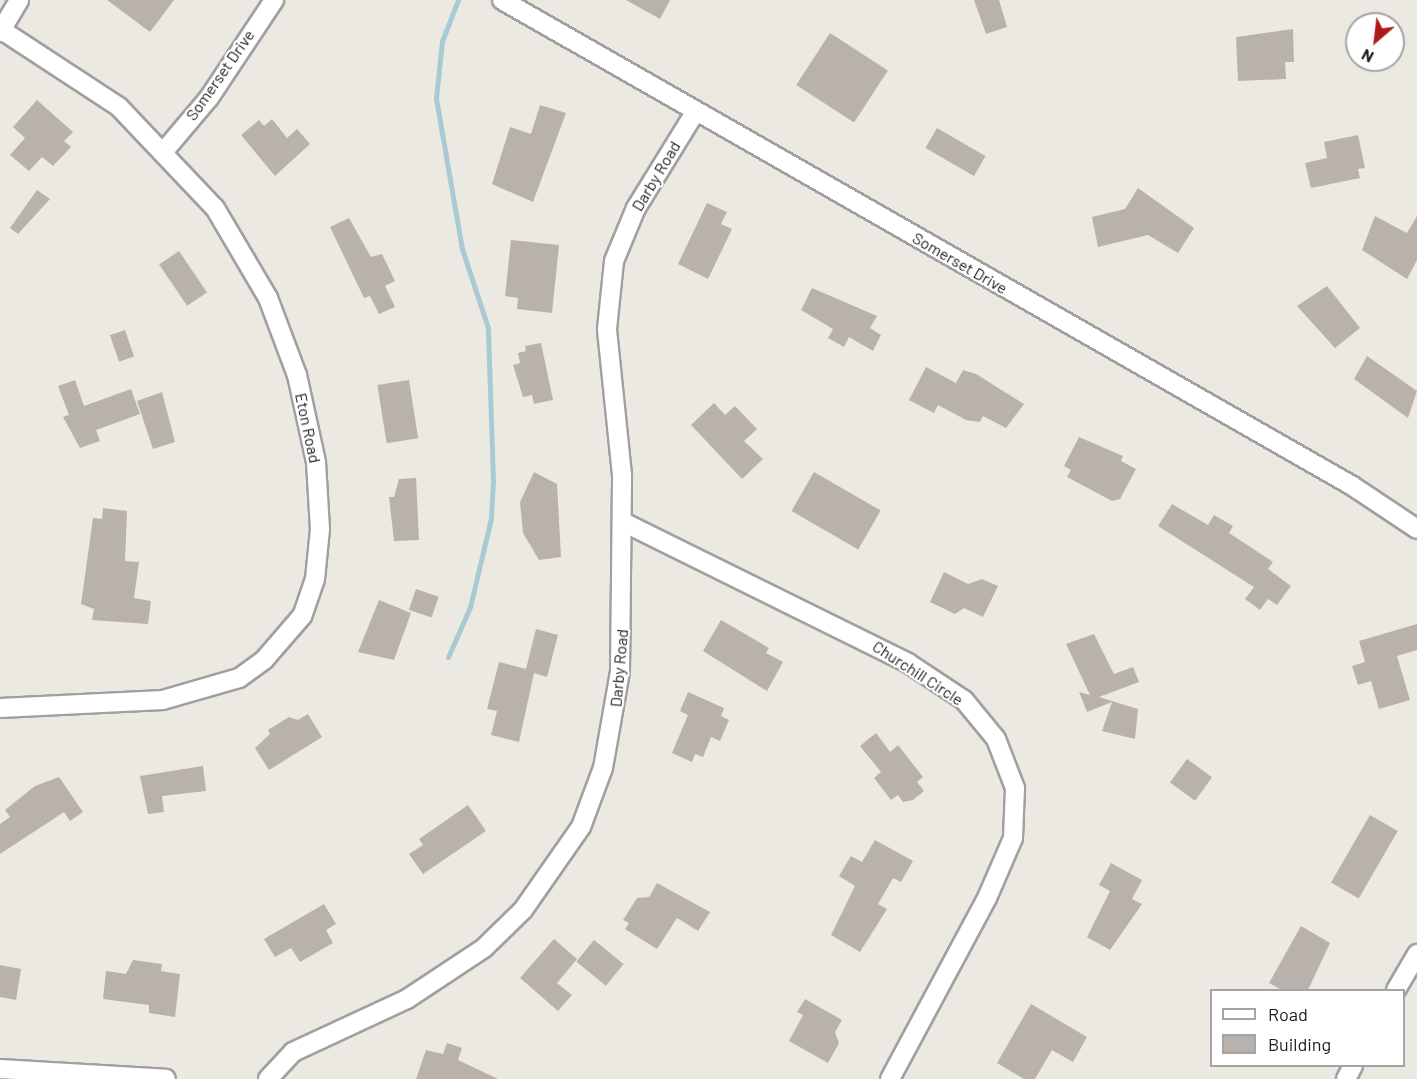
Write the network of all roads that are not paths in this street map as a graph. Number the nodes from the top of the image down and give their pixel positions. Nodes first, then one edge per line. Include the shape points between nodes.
1 (19, 0) edge
2 (274, 0) edge
3 (502, 0) edge
4 (0, 30) edge
5 (694, 114) junction
6 (165, 150) junction
7 (623, 522) junction
8 (1417, 529) edge
9 (0, 708) edge
10 (1417, 954) edge
11 (1397, 989) edge
12 (0, 1069) edge
13 (166, 1079) edge
14 (268, 1079) edge
15 (890, 1079) edge

1 - 4 street
2 - 6 street, Somerset Drive via 209,98
3 - 5 street, Somerset Drive
4 - 6 street, Eton Road via 86,81
5 - 7 street, Darby Road via 636,208 614,261 607,329
5 - 8 street, Somerset Drive via 1253,429
6 - 9 street, Eton Road via 215,208 281,328 316,462 320,529 312,590 302,616 264,660 217,688 163,700
7 - 14 street, Darby Road via 617,701 593,799 569,847 523,910 484,948 407,999 293,1052
7 - 15 street, Churchill Circle via 908,663 964,700 996,739 1015,788 1013,838 987,898
10 - 11 street
12 - 13 street

